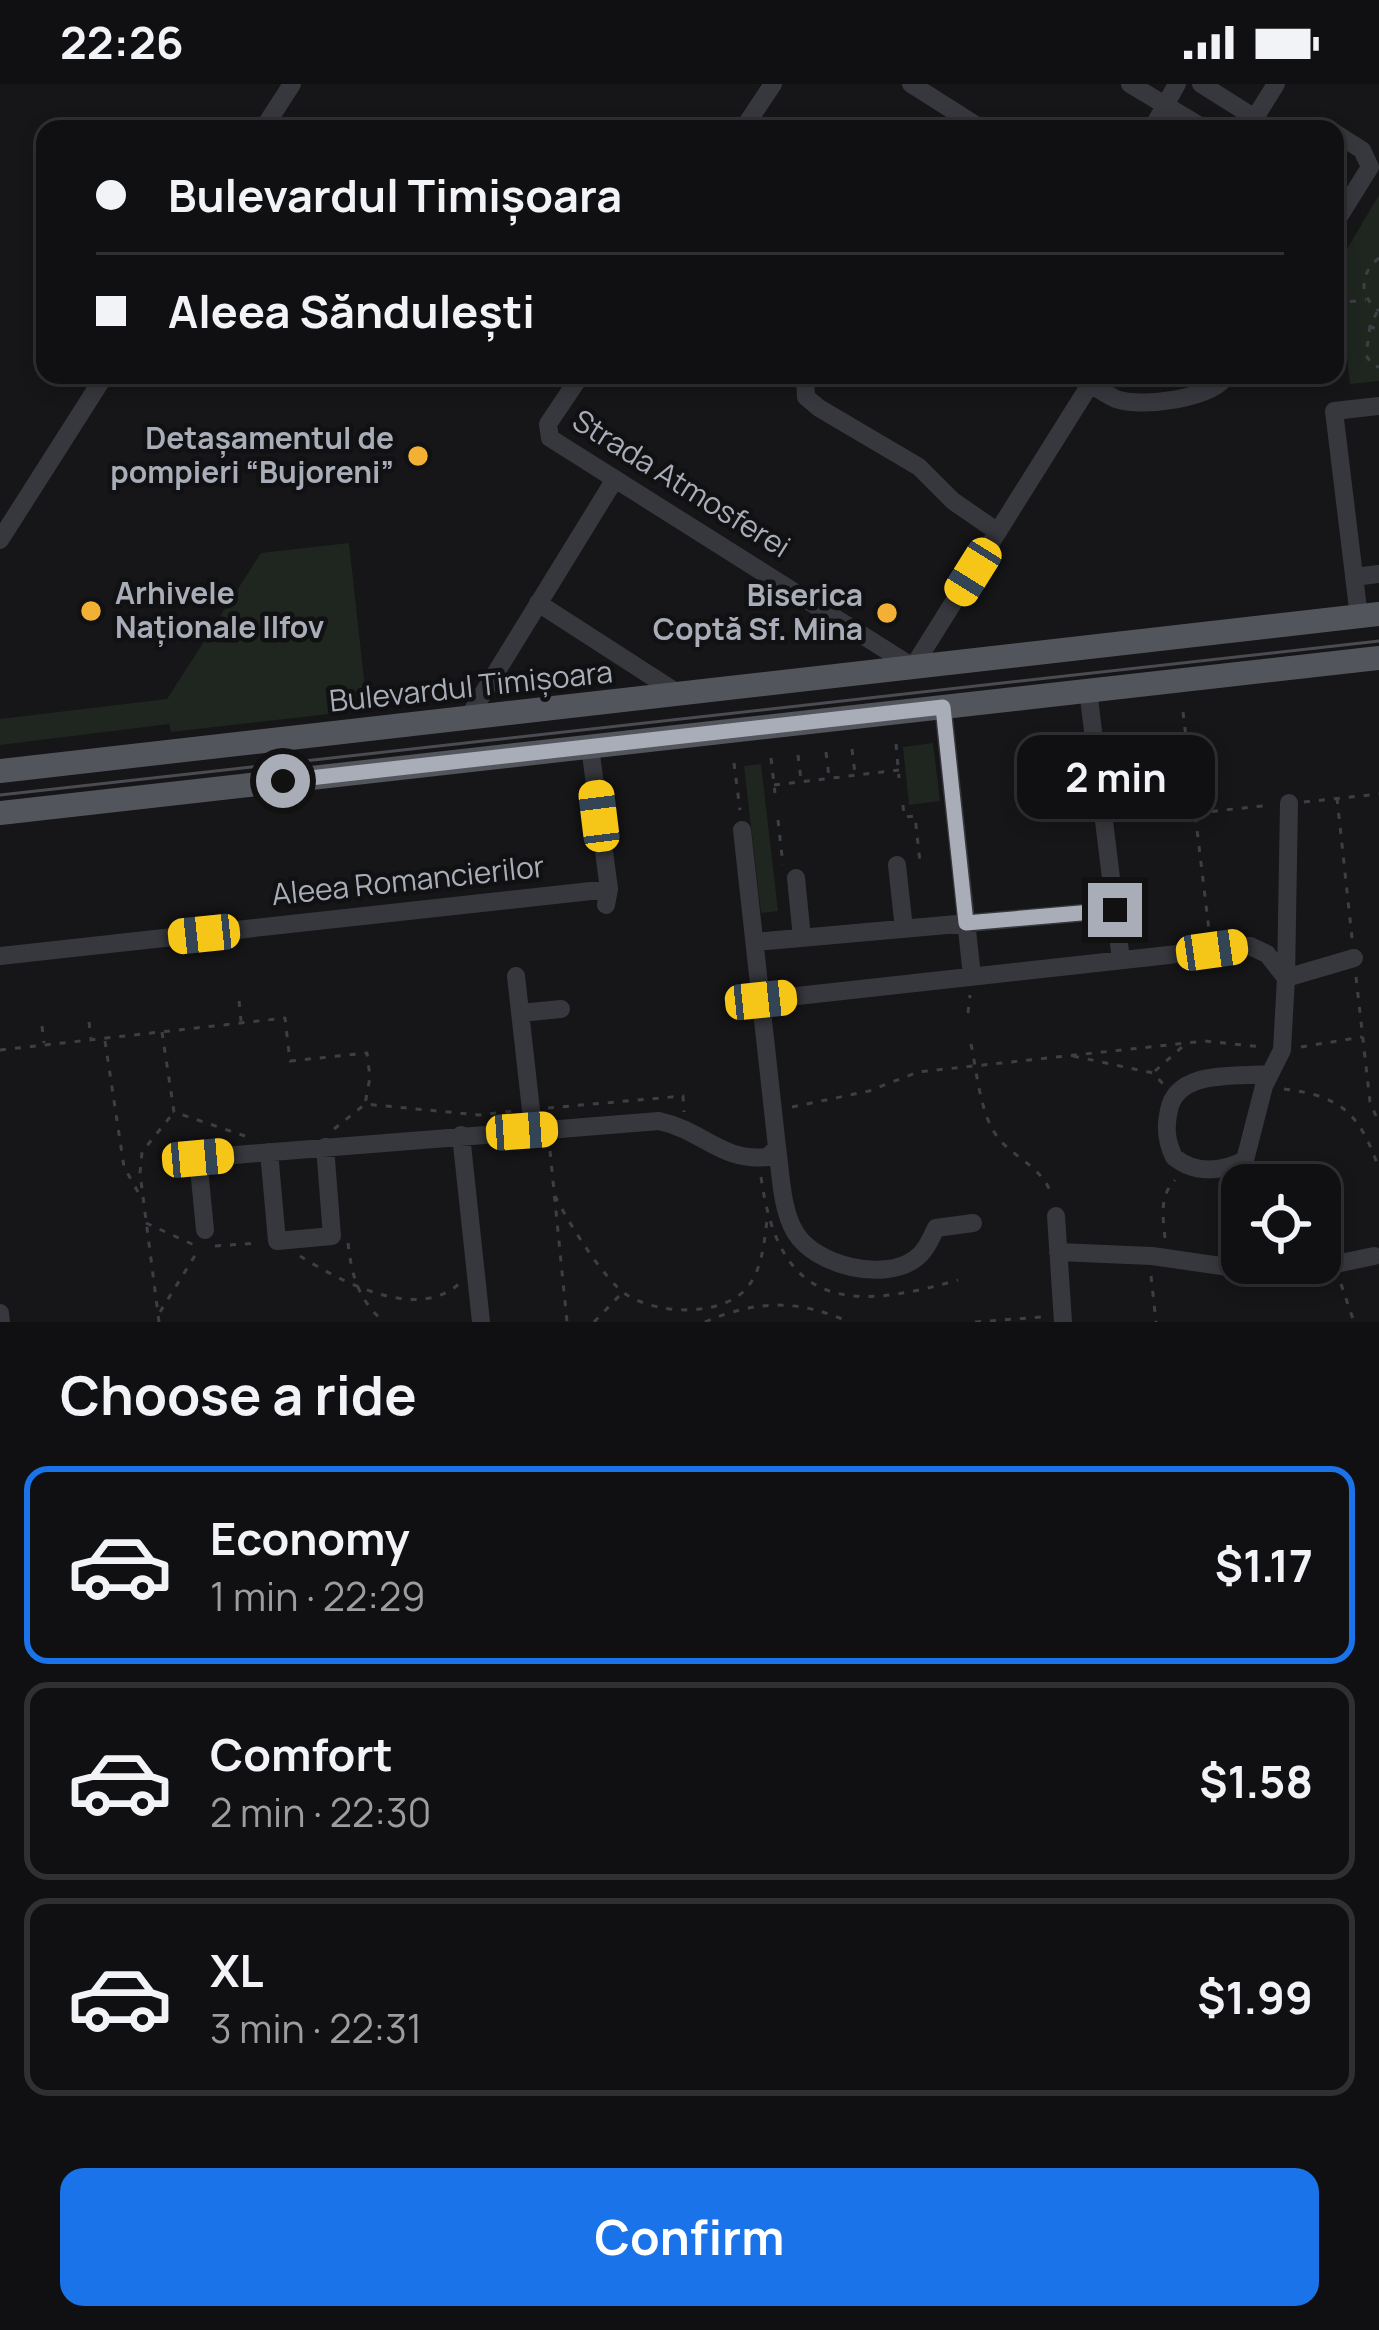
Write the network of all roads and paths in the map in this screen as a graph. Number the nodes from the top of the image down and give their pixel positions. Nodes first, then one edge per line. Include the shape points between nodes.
1 (292, 84) edge
2 (772, 84) edge
3 (911, 84) edge
4 (1130, 84) edge
5 (1177, 84) edge
6 (1201, 84) edge
7 (1276, 84) edge
8 (1165, 105) junction
9 (269, 120) edge
10 (749, 120) edge
11 (968, 120) edge
12 (1156, 120) edge
13 (1190, 120) edge
14 (1248, 120) edge
15 (1254, 120) edge
16 (1344, 139) edge
17 (1344, 209) edge
18 (1379, 258) edge
19 (1367, 300) junction
20 (1344, 302) edge
21 (1379, 311) edge
22 (1370, 326) junction
23 (1379, 331) edge
24 (1379, 367) edge
25 (99, 384) edge
26 (575, 384) edge
27 (805, 384) edge
28 (1090, 384) edge
29 (1097, 384) edge
30 (1222, 384) edge
31 (1379, 406) edge
32 (615, 479) junction
33 (8, 510) edge
34 (998, 532) junction
35 (0, 540) edge
36 (1372, 596) edge
37 (538, 603) junction
38 (1174, 638) junction
39 (1379, 658) edge
40 (913, 667) junction
41 (1179, 680) junction
42 (1088, 690) junction
43 (679, 694) junction
44 (943, 707) junction
45 (1183, 712) dead end
46 (468, 718) junction
47 (373, 728) junction
48 (896, 744) dead end
49 (590, 747) junction
50 (852, 749) dead end
51 (826, 752) dead end
52 (798, 755) dead end
53 (771, 758) dead end
54 (734, 763) dead end
55 (378, 770) junction
56 (899, 770) junction
57 (0, 771) edge
58 (855, 776) junction
59 (830, 778) junction
60 (899, 778) dead end
61 (801, 782) junction
62 (774, 785) junction
63 (775, 793) dead end
64 (1289, 803) dead end
65 (0, 813) edge
66 (742, 830) joint
67 (897, 865) dead end
68 (796, 878) dead end
69 (1115, 910) junction
70 (966, 923) junction
71 (904, 929) junction
72 (802, 938) junction
73 (755, 941) junction
74 (1212, 950) junction
75 (0, 956) edge
76 (1354, 958) dead end
77 (1121, 960) junction
78 (516, 976) dead end
79 (972, 976) junction
80 (1286, 978) junction
81 (761, 1000) junction
82 (238, 1001) dead end
83 (561, 1009) dead end
84 (520, 1012) junction
85 (89, 1022) dead end
86 (242, 1023) junction
87 (42, 1026) dead end
88 (162, 1032) junction
89 (1362, 1037) dead end
90 (105, 1039) junction
91 (92, 1040) junction
92 (1186, 1044) junction
93 (44, 1045) junction
94 (1282, 1049) junction
95 (0, 1050) edge
96 (367, 1053) dead end
97 (1070, 1055) junction
98 (973, 1066) junction
99 (1154, 1072) junction
100 (1266, 1080) junction
101 (1173, 1095) junction
102 (773, 1109) junction
103 (531, 1110) dead end
104 (174, 1112) junction
105 (548, 1129) junction
106 (461, 1135) junction
107 (325, 1147) junction
108 (777, 1147) junction
109 (278, 1151) junction
110 (1185, 1165) junction
111 (1379, 1169) edge
112 (555, 1196) junction
113 (143, 1201) junction
114 (1056, 1216) joint
115 (767, 1220) dead end
116 (973, 1222) dead end
117 (146, 1223) junction
118 (347, 1232) dead end
119 (202, 1239) junction
120 (277, 1241) junction
121 (1058, 1252) junction
122 (474, 1256) junction
123 (1374, 1256) dead end
124 (1159, 1257) junction
125 (1341, 1264) edge
126 (1221, 1266) edge
127 (1341, 1283) edge
128 (622, 1292) junction
129 (359, 1293) junction
130 (377, 1300) dead end
131 (724, 1303) junction
132 (412, 1307) dead end
133 (0, 1313) edge
134 (728, 1313) junction
135 (158, 1319) edge
136 (1063, 1319) edge
137 (1, 1322) edge
138 (384, 1322) edge
139 (481, 1322) edge
140 (568, 1322) edge
141 (594, 1322) edge
142 (705, 1322) edge
143 (848, 1322) edge
144 (975, 1322) edge
145 (1156, 1322) edge
146 (1354, 1322) edge

1 - 9 street
2 - 10 street
3 - 11 street
4 - 8 street
5 - 8 street
6 - 14 street
7 - 15 street
8 - 12 street
8 - 13 street
16 - 17 street via 1370,167
18 - 19 path via 1366,272
19 - 20 path
19 - 21 path
21 - 22 path
22 - 23 path
22 - 24 path via 1366,356
25 - 33 street
26 - 32 street, Strada Atmosferei via 548,424 550,439
27 - 34 street via 819,408 919,467
28 - 34 street
29 - 30 street via 1136,402 1205,394
31 - 36 street via 1334,411 1354,577
32 - 37 street
32 - 40 street, Strada Atmosferei
33 - 35 street
34 - 40 street
36 - 38 main road, Bulevardul Timișoara
37 - 43 street
37 - 46 street
38 - 40 main road, Bulevardul Timișoara
38 - 41 main road
39 - 41 main road
40 - 43 main road, Bulevardul Timișoara
41 - 42 main road
42 - 44 main road
42 - 69 street
43 - 46 main road, Bulevardul Timișoara
44 - 49 main road
44 - 70 street
45 - 74 path
46 - 47 main road, Bulevardul Timișoara
47 - 55 main road
47 - 57 main road, Bulevardul Timișoara
48 - 56 path
49 - 55 main road
49 - 75 street, Aleea Romancierilor via 607,897
50 - 58 path
51 - 59 path
52 - 61 path
53 - 62 path
54 - 66 path
55 - 65 main road
56 - 58 path
56 - 60 path
58 - 59 path
59 - 61 path
61 - 62 path
62 - 63 path
64 - 80 street
66 - 73 street
67 - 71 street
68 - 72 street
69 - 70 street
69 - 77 street
70 - 71 street
70 - 79 street
71 - 72 street
72 - 73 street
73 - 81 street
74 - 77 street
74 - 80 street via 1259,949
76 - 80 street
77 - 79 street
78 - 84 street
79 - 81 street
80 - 94 street
81 - 102 street
82 - 86 path
83 - 84 street
84 - 103 street
85 - 91 path
86 - 88 path
86 - 96 path via 285,1018 290,1061
87 - 93 path
88 - 90 path
88 - 104 path
89 - 94 path
90 - 91 path
90 - 113 path via 124,1167
91 - 93 path
92 - 94 path
92 - 97 path
92 - 99 path
93 - 95 path
94 - 100 street
97 - 98 path
97 - 99 path
98 - 102 path
98 - 114 path via 999,1138 1050,1188
99 - 101 path
100 - 101 street via 1196,1081
100 - 110 street via 1245,1160 1229,1168
100 - 111 path via 1317,1093 1353,1114
101 - 110 street via 1166,1129
102 - 108 street
104 - 109 path
104 - 113 path via 142,1152
105 - 106 street
105 - 108 street via 659,1121 746,1160
105 - 112 path
106 - 107 street
106 - 122 street
107 - 109 street
107 - 120 street via 332,1236
108 - 116 street via 795,1233 838,1265 910,1264 936,1228
109 - 119 street via 198,1158
109 - 120 street
110 - 124 path via 1162,1209
112 - 128 path
112 - 140 path
113 - 117 path
114 - 121 street
115 - 131 path via 756,1274
117 - 119 path
117 - 135 path
118 - 129 path
119 - 120 path
119 - 135 path
120 - 129 path
121 - 124 street
121 - 136 street
122 - 132 path via 456,1289 429,1307
122 - 139 street
123 - 125 street
124 - 126 street
124 - 145 path
127 - 146 path
128 - 131 path via 667,1309
128 - 141 path
129 - 130 path
129 - 138 path
131 - 134 path
133 - 137 street
134 - 142 path
134 - 143 path via 778,1302
136 - 144 path

